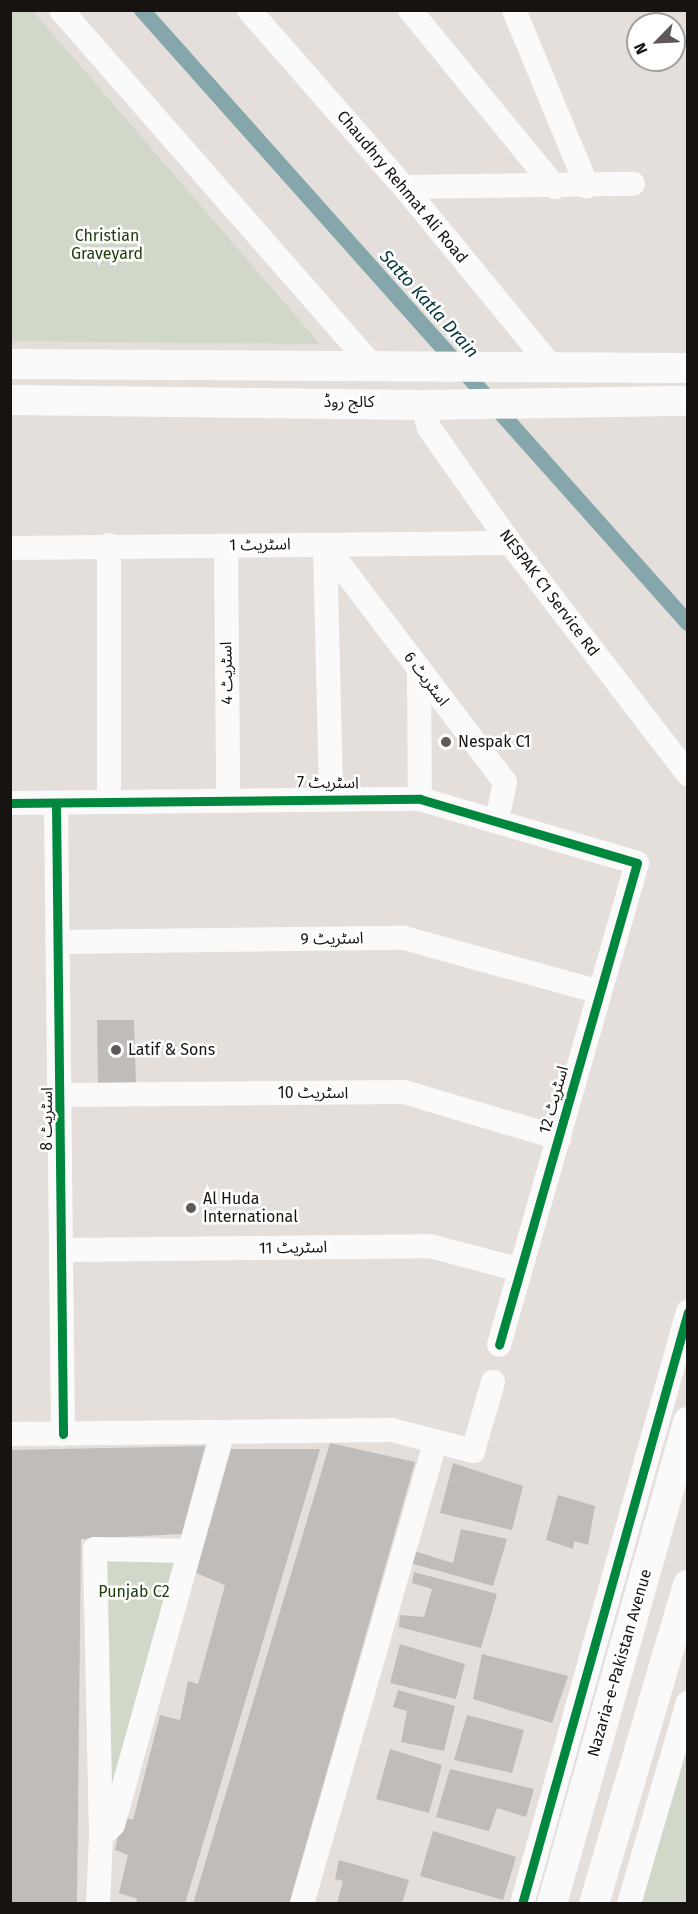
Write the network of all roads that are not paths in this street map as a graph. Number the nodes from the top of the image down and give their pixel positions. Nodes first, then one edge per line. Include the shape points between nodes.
1 (61, 10) edge
2 (249, 10) edge
3 (410, 10) edge
4 (514, 10) edge
5 (633, 184) dead end
6 (587, 186) junction
7 (404, 187) junction
8 (555, 187) junction
9 (10, 364) edge
10 (543, 365) junction
11 (373, 366) junction
12 (687, 368) edge
13 (10, 400) edge
14 (687, 401) edge
15 (423, 411) junction
16 (510, 543) junction
17 (109, 545) junction
18 (325, 545) junction
19 (226, 546) junction
20 (10, 548) edge
21 (419, 669) junction
22 (687, 774) edge
23 (331, 798) junction
24 (420, 799) junction
25 (228, 800) junction
26 (109, 802) junction
27 (10, 803) edge
28 (56, 804) junction
29 (497, 820) junction
30 (637, 863) joint
31 (57, 942) junction
32 (600, 992) junction
33 (62, 1095) junction
34 (559, 1138) junction
35 (62, 1250) junction
36 (520, 1270) junction
37 (687, 1312) edge
38 (499, 1345) dead end
39 (493, 1382) dead end
40 (687, 1422) edge
41 (223, 1432) junction
42 (10, 1434) edge
43 (63, 1434) junction
44 (435, 1442) junction
45 (188, 1551) junction
46 (687, 1585) edge
47 (687, 1702) edge
48 (100, 1836) junction
49 (571, 1836) junction
50 (614, 1837) junction
51 (99, 1904) edge
52 (302, 1904) edge
53 (522, 1904) edge
54 (552, 1904) edge
55 (565, 1904) edge
56 (582, 1904) edge
57 (594, 1904) edge
58 (629, 1904) edge

1 - 11 street
2 - 7 street, Chaudhry Rehmat Ali Road
3 - 8 street
4 - 6 street
5 - 6 street
6 - 8 street
7 - 8 street
7 - 10 street, Chaudhry Rehmat Ali Road
9 - 11 main road
10 - 11 main road
10 - 12 main road
13 - 15 main road, کالج روڈ via 383,402
14 - 15 main road, کالج روڈ
15 - 16 street, NESPAK C1 Service Rd
16 - 18 street, اسٹریٹ 1
16 - 22 street, NESPAK C1 Service Rd
17 - 19 street, اسٹریٹ 1
17 - 20 street, اسٹریٹ 1
17 - 26 street
18 - 19 street, اسٹریٹ 1
18 - 21 street, اسٹریٹ 6
18 - 23 street
19 - 25 street, اسٹریٹ 4
21 - 24 street
21 - 29 street, اسٹریٹ 6 via 505,782
23 - 24 street, اسٹریٹ 7
23 - 25 street, اسٹریٹ 7
24 - 29 street, اسٹریٹ 7
25 - 26 street, اسٹریٹ 7
26 - 28 street, اسٹریٹ 7
27 - 28 street, اسٹریٹ 7
28 - 31 street, اسٹریٹ 8
29 - 30 street, اسٹریٹ 7
30 - 32 street, اسٹریٹ 12
31 - 32 street, اسٹریٹ 9 via 404,938
31 - 33 street, اسٹریٹ 8
32 - 34 street, اسٹریٹ 12
33 - 34 street, اسٹریٹ 10 via 404,1092
33 - 35 street, اسٹریٹ 8
34 - 36 street, اسٹریٹ 12
35 - 36 street, اسٹریٹ 11 via 430,1246
35 - 43 street, اسٹریٹ 8
36 - 38 street, اسٹریٹ 12
37 - 53 street
39 - 44 street via 473,1451
40 - 49 main road, Nazaria-e-Pakistan Avenue
41 - 43 street
41 - 44 street via 392,1430
41 - 45 street
42 - 43 street
44 - 52 street
45 - 48 street via 112,1825
45 - 48 street via 95,1549
46 - 50 main road
47 - 58 street
48 - 51 street
49 - 54 main road, Nazaria-e-Pakistan Avenue
49 - 55 main road via 579,1855
50 - 56 main road via 597,1855
50 - 57 main road

